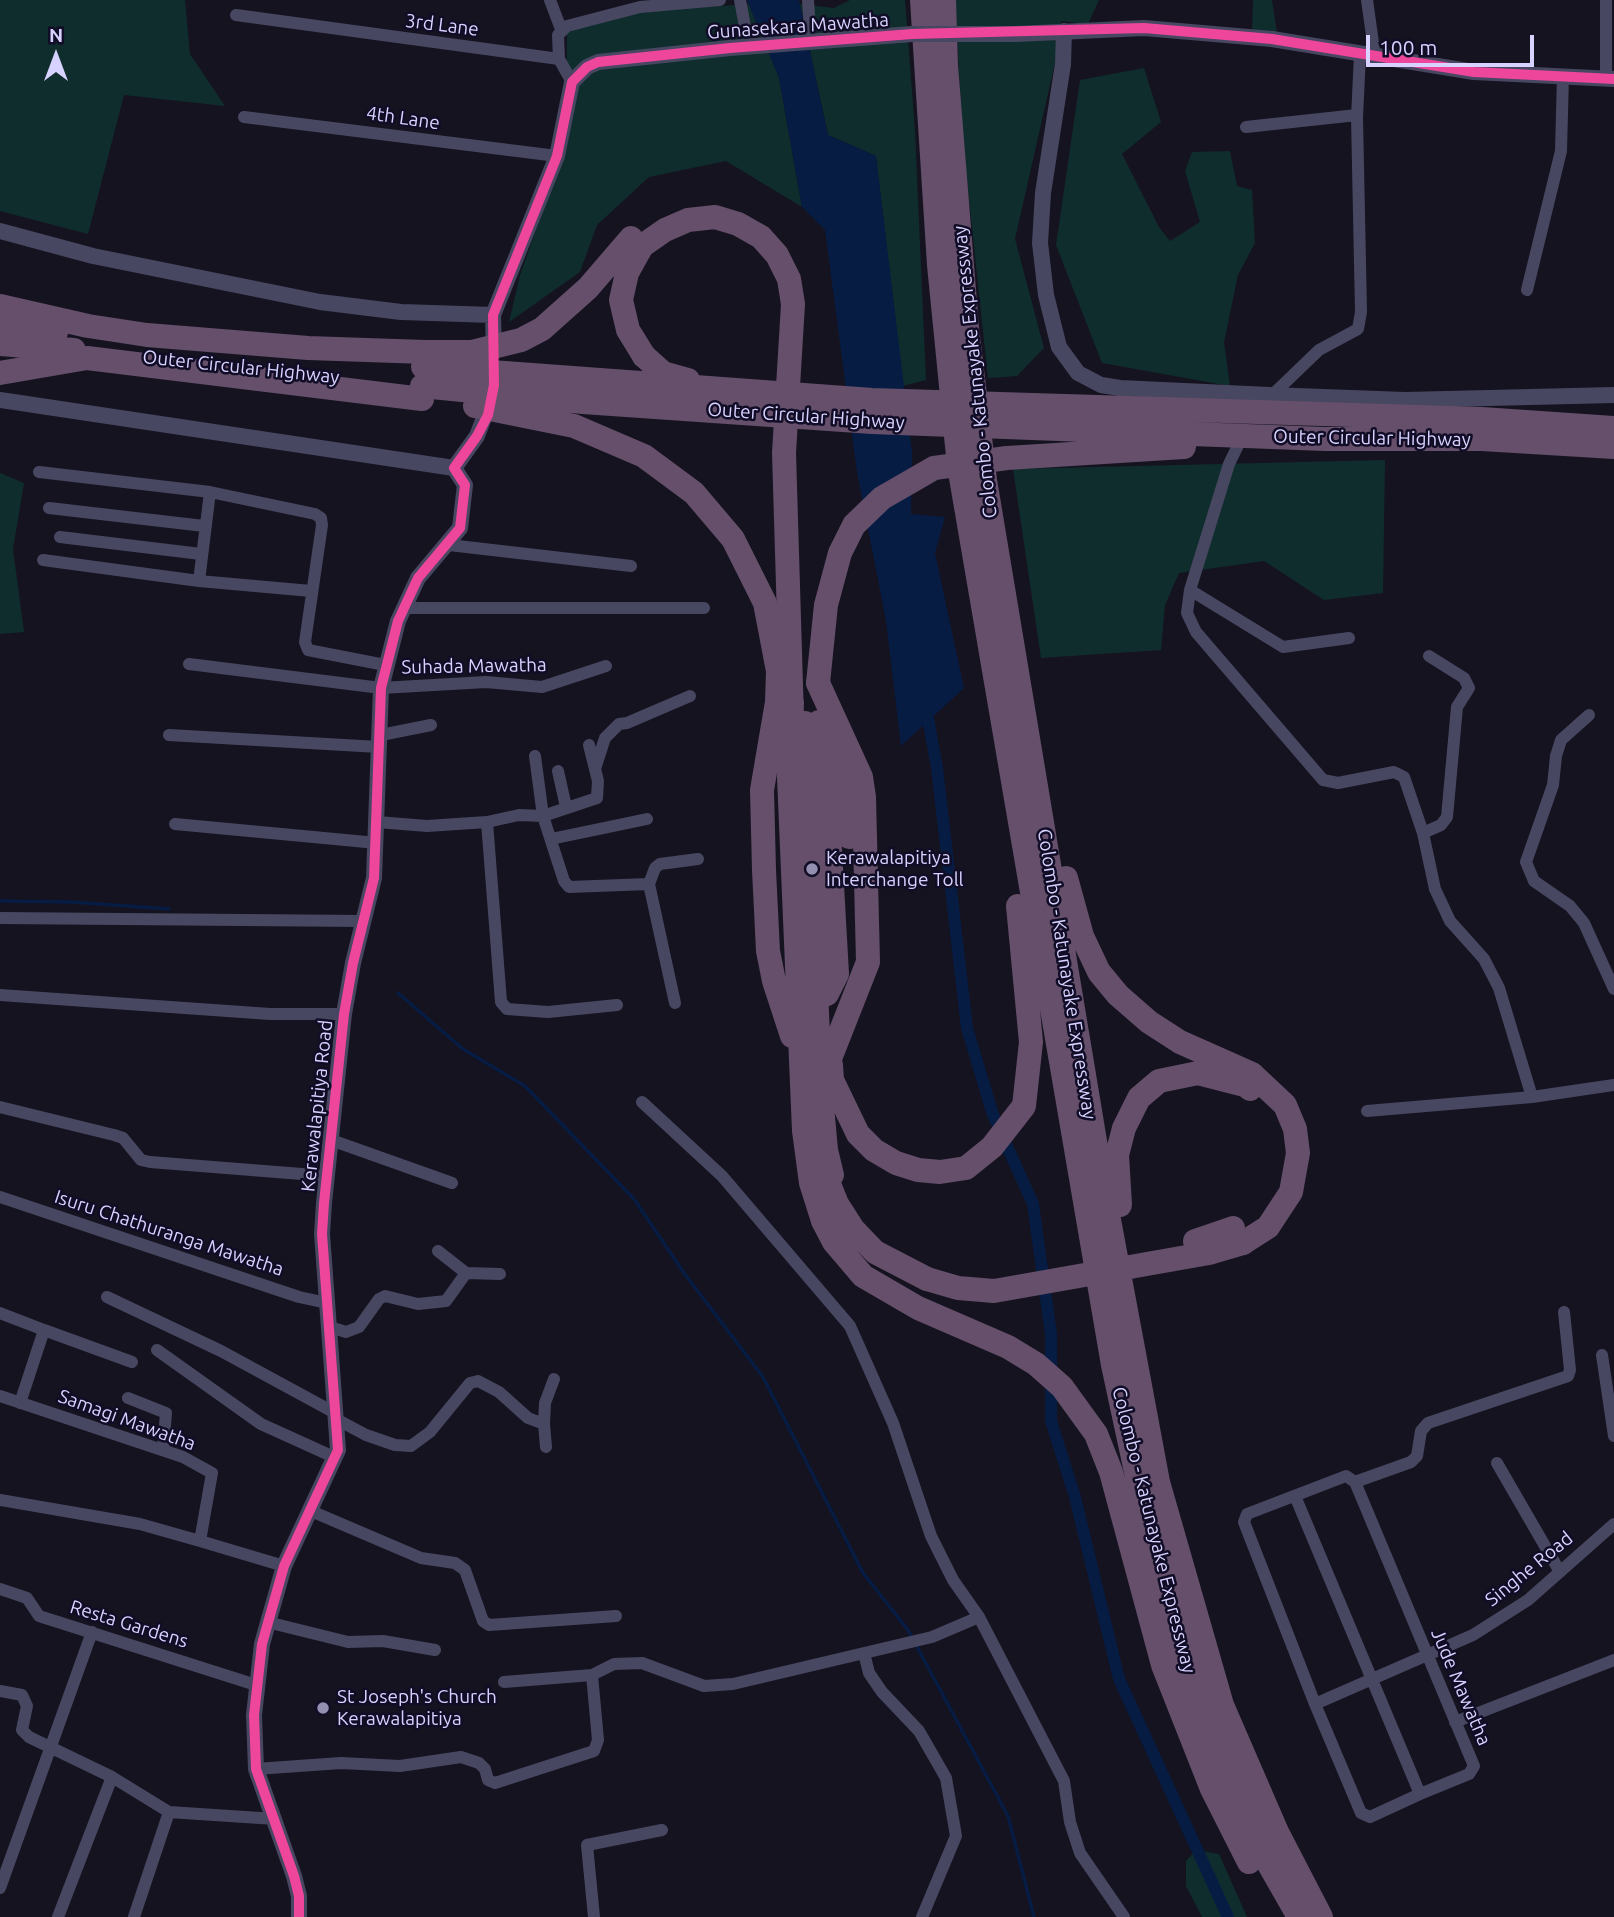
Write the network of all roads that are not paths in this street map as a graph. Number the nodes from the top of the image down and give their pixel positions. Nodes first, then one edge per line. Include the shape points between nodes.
1 (720, 0) edge
2 (740, 0) edge
3 (808, 0) edge
4 (922, 0) edge
5 (943, 0) edge
6 (1367, 0) edge
7 (1606, 0) edge
8 (548, 2) edge
9 (640, 4) edge
10 (236, 15) dead end
11 (561, 29) junction
12 (810, 30) dead end
13 (1064, 31) junction
14 (746, 32) dead end
15 (1367, 55) junction
16 (559, 59) junction
17 (1563, 75) junction
18 (1610, 78) edge
19 (572, 82) junction
20 (1357, 116) junction
21 (244, 117) dead end
22 (1246, 127) dead end
23 (557, 156) junction
24 (0, 231) edge
25 (1527, 290) dead end
26 (0, 306) edge
27 (494, 315) junction
28 (0, 318) edge
29 (0, 325) edge
30 (0, 338) edge
31 (0, 344) edge
32 (79, 348) junction
33 (0, 353) edge
34 (0, 364) edge
35 (0, 373) edge
36 (423, 376) junction
37 (1269, 395) junction
38 (1614, 396) edge
39 (0, 400) edge
40 (872, 400) junction
41 (1614, 428) edge
42 (1325, 439) junction
43 (1614, 447) edge
44 (454, 468) junction
45 (39, 472) dead end
46 (210, 492) junction
47 (49, 508) dead end
48 (204, 526) junction
49 (60, 537) dead end
50 (449, 545) junction
51 (201, 554) junction
52 (43, 561) dead end
53 (631, 566) dead end
54 (199, 581) junction
55 (1190, 590) junction
56 (311, 591) junction
57 (405, 608) junction
58 (704, 608) dead end
59 (1349, 638) dead end
60 (1012, 646) junction
61 (1429, 656) dead end
62 (189, 664) dead end
63 (385, 665) junction
64 (606, 666) dead end
65 (818, 683) junction
66 (381, 688) junction
67 (690, 696) dead end
68 (998, 703) junction
69 (791, 708) junction
70 (1589, 715) dead end
71 (432, 724) dead end
72 (169, 735) dead end
73 (828, 740) junction
74 (380, 741) junction
75 (589, 745) dead end
76 (536, 757) dead end
77 (595, 769) junction
78 (558, 771) dead end
79 (566, 807) junction
80 (543, 816) junction
81 (647, 819) dead end
82 (377, 822) junction
83 (487, 822) junction
84 (175, 824) dead end
85 (1423, 833) junction
86 (551, 839) junction
87 (377, 843) junction
88 (698, 859) dead end
89 (649, 884) junction
90 (0, 918) edge
91 (365, 921) junction
92 (1614, 989) edge
93 (0, 995) edge
94 (675, 1003) dead end
95 (617, 1005) dead end
96 (344, 1014) junction
97 (831, 1014) junction
98 (802, 1043) junction
99 (804, 1072) junction
100 (1614, 1085) edge
101 (1532, 1097) junction
102 (642, 1102) dead end
103 (0, 1107) edge
104 (1367, 1111) dead end
105 (331, 1140) junction
106 (327, 1176) junction
107 (452, 1183) dead end
108 (0, 1197) edge
109 (1238, 1235) junction
110 (438, 1251) dead end
111 (466, 1273) junction
112 (500, 1274) dead end
113 (107, 1297) dead end
114 (327, 1303) junction
115 (1564, 1312) dead end
116 (0, 1313) edge
117 (330, 1328) junction
118 (44, 1330) junction
119 (157, 1350) dead end
120 (1602, 1355) dead end
121 (132, 1362) dead end
122 (554, 1379) dead end
123 (0, 1396) edge
124 (128, 1398) dead end
125 (20, 1403) junction
126 (336, 1417) junction
127 (544, 1424) junction
128 (1614, 1436) edge
129 (546, 1447) dead end
130 (163, 1450) junction
131 (336, 1458) junction
132 (1497, 1463) dead end
133 (1158, 1482) junction
134 (1355, 1482) junction
135 (1295, 1496) junction
136 (0, 1500) edge
137 (311, 1511) junction
138 (1614, 1524) edge
139 (200, 1541) junction
140 (284, 1566) junction
141 (1560, 1572) junction
142 (0, 1589) edge
143 (616, 1616) dead end
144 (979, 1617) junction
145 (267, 1622) junction
146 (92, 1632) junction
147 (435, 1650) dead end
148 (864, 1653) junction
149 (1425, 1655) junction
150 (1614, 1661) edge
151 (592, 1675) junction
152 (1371, 1679) junction
153 (504, 1682) dead end
154 (257, 1685) junction
155 (0, 1691) edge
156 (1315, 1704) junction
157 (1455, 1722) junction
158 (50, 1745) junction
159 (256, 1769) junction
160 (113, 1777) junction
161 (1420, 1794) junction
162 (169, 1812) junction
163 (275, 1819) junction
164 (662, 1830) dead end
165 (0, 1888) edge
166 (58, 1917) edge
167 (134, 1917) edge
168 (299, 1917) edge
169 (594, 1917) edge
170 (922, 1917) edge
171 (1124, 1917) edge
172 (1281, 1917) edge
173 (1299, 1917) edge
174 (1321, 1917) edge

1 - 9 street
2 - 14 street
3 - 12 street
4 - 68 highway, Colombo - Katunayake Expressway via 952,409
5 - 60 highway, Colombo - Katunayake Expressway via 977,426
6 - 15 street
7 - 18 street
8 - 11 street
9 - 11 street
10 - 16 street, 3rd Lane
11 - 16 street
13 - 15 street, Gunasekara Mawatha via 1144,28 1272,38
13 - 19 street, Gunasekara Mawatha, bridge via 912,34 730,48 598,62 587,66
13 - 37 street via 1040,243 1046,295 1059,346 1078,373 1101,385
15 - 17 street, Gunasekara Mawatha via 1474,72
15 - 20 street
16 - 19 street
17 - 18 street, Gunasekara Mawatha
17 - 25 street via 1561,151
19 - 23 street
20 - 22 street
20 - 37 street via 1359,329 1319,350
21 - 23 street, 4th Lane
23 - 27 street
24 - 27 street via 93,256 320,302 401,312
26 - 36 highway via 147,335 308,348
27 - 44 street via 494,385 488,415
28 - 32 highway via 56,326
29 - 32 highway, Outer Circular Highway
30 - 32 highway
31 - 32 highway, Outer Circular Highway
32 - 33 highway
32 - 34 highway
32 - 35 highway
32 - 36 highway, Outer Circular Highway
36 - 40 highway, Outer Circular Highway, bridge
36 - 42 highway, Outer Circular Highway, bridge via 583,402 872,422
36 - 69 highway, bridge via 499,409 574,426 644,456 694,493 733,539 765,603 778,671
36 - 69 highway, bridge via 472,352 521,340 542,329 588,288 631,238 657,218 688,207 720,206 748,216 773,235 790,257 803,308
37 - 38 street via 1405,400
37 - 55 street via 1229,464
39 - 44 street
40 - 41 highway, Outer Circular Highway, bridge via 1482,419
40 - 69 highway, bridge via 690,380 663,373 644,356 628,330 621,300 626,273 642,246 665,230 688,220 715,217 738,223 761,237 789,279 793,304 783,453
42 - 43 highway, Outer Circular Highway, bridge via 1482,439
42 - 65 highway, bridge via 1007,458 934,468 882,498 854,525 840,553 826,605
44 - 50 street, Kerawalapitiya Road via 465,485 460,528
45 - 46 street
46 - 48 street
46 - 56 street via 321,518
47 - 48 street
48 - 51 street
49 - 51 street
50 - 53 street
50 - 57 street, Kerawalapitiya Road via 418,578
51 - 54 street
52 - 54 street
54 - 56 street
55 - 59 street via 1283,647
55 - 85 street via 1187,613 1196,632 1323,780 1338,783 1394,772 1404,776
56 - 63 street via 308,650
57 - 58 street
57 - 63 street, Kerawalapitiya Road
60 - 109 highway via 1068,886 1082,936 1099,972 1149,1023 1252,1074 1285,1105 1295,1129 1298,1153 1291,1192 1268,1227
60 - 133 highway, Colombo - Katunayake Expressway via 1101,1177
61 - 85 street via 1464,678 1469,688 1457,707 1447,817
62 - 66 street, Suhada Mawatha
63 - 66 street, Kerawalapitiya Road
64 - 66 street, Suhada Mawatha via 542,687 486,682
65 - 73 highway
65 - 97 highway
65 - 97 highway via 854,780 862,938 856,979
66 - 74 street, Kerawalapitiya Road
67 - 77 street via 619,724 605,738
68 - 97 highway via 1031,1042 1024,1106 992,1147 966,1168 940,1172 896,1163 874,1150 852,1124 832,1080
68 - 173 highway, Colombo - Katunayake Expressway via 1093,1260 1141,1495 1206,1723 1258,1845
69 - 97 highway via 816,786
69 - 98 highway via 794,942
69 - 98 highway via 779,723 770,791 777,947
69 - 99 highway via 762,790 768,951
69 - 109 highway, bridge via 816,1146 825,1178 853,1229 875,1252 958,1288 994,1291 1209,1253
70 - 92 street via 1561,740 1553,785 1526,862 1534,881 1570,906 1584,923
71 - 74 street
72 - 74 street
73 - 97 highway via 836,780 843,954
73 - 97 highway via 845,778 854,930 847,976
74 - 82 street, Kerawalapitiya Road
75 - 77 street
76 - 80 street
77 - 79 street via 597,797
78 - 79 street
79 - 80 street
80 - 83 street via 519,815
80 - 86 street
81 - 86 street
82 - 83 street via 427,826
82 - 87 street, Kerawalapitiya Road
83 - 95 street via 501,1002 507,1009 548,1012
84 - 87 street
85 - 101 street via 1435,890 1450,921 1484,959 1499,988
86 - 89 street via 569,887
87 - 91 street, Kerawalapitiya Road
88 - 89 street via 660,864
89 - 94 street
90 - 91 street
91 - 96 street, Kerawalapitiya Road
93 - 96 street via 270,1014
96 - 105 street, Kerawalapitiya Road
98 - 99 highway
99 - 172 highway via 804,1131 811,1183 834,1242 863,1276 918,1308 1036,1364 1062,1387 1096,1434 1188,1734
100 - 101 street
101 - 104 street
102 - 144 street via 722,1177 850,1326 893,1423 930,1536
103 - 106 street via 123,1138 141,1160 150,1162
105 - 106 street, Kerawalapitiya Road
105 - 107 street
106 - 114 street, Kerawalapitiya Road via 322,1234
108 - 114 street, Isuru Chathuranga Mawatha
109 - 133 highway via 1264,1211 1280,1186 1287,1152 1285,1132 1274,1111 1245,1085 1198,1073 1159,1081 1139,1098 1117,1156
110 - 111 street
111 - 112 street
111 - 117 street via 446,1301 418,1304 385,1296 359,1327 346,1332
113 - 126 street via 221,1351
114 - 117 street, Kerawalapitiya Road
115 - 134 street via 1568,1376 1427,1423 1411,1462
116 - 118 street
117 - 126 street, Kerawalapitiya Road
118 - 121 street
118 - 125 street
119 - 131 street via 261,1424
120 - 128 street
122 - 127 street via 545,1403
123 - 125 street, Samagi Mawatha
124 - 130 street via 166,1413
125 - 130 street, Samagi Mawatha
126 - 127 street via 366,1435 411,1446 430,1432 470,1383 478,1381 499,1392 528,1418
126 - 131 street, Kerawalapitiya Road
127 - 129 street
130 - 139 street, Samagi Mawatha via 212,1474
131 - 137 street, Kerawalapitiya Road
132 - 141 street
133 - 174 highway, Colombo - Katunayake Expressway via 1222,1705 1277,1832
134 - 135 street via 1346,1476
134 - 149 street, Jude Mawatha
135 - 152 street
135 - 156 street via 1247,1514 1244,1522
136 - 139 street via 139,1524
137 - 140 street, Kerawalapitiya Road
137 - 143 street via 421,1558 455,1563 465,1570 483,1621 489,1625
138 - 141 street, Singhe Road
139 - 140 street
140 - 145 street, Kerawalapitiya Road
141 - 149 street, Singhe Road via 1528,1600 1473,1635
142 - 146 street, Resta Gardens via 27,1598 39,1616
144 - 148 street via 932,1637
144 - 171 street via 1064,1781 1080,1853
145 - 147 street via 348,1642 383,1641
145 - 154 street, Kerawalapitiya Road
146 - 154 street, Resta Gardens
146 - 158 street
148 - 151 street via 733,1684 704,1686 642,1662 614,1664
148 - 170 street via 881,1692 919,1731 946,1778 956,1836
149 - 152 street, Singhe Road
149 - 157 street, Jude Mawatha
150 - 157 street
151 - 153 street
151 - 159 street via 598,1740 594,1751 495,1783 488,1780 479,1763 461,1757 400,1766 341,1763
152 - 156 street, Singhe Road
152 - 161 street
154 - 159 street, Kerawalapitiya Road
155 - 158 street via 22,1695 27,1706 22,1730
156 - 161 street via 1361,1813 1370,1817
157 - 161 street, Jude Mawatha via 1474,1766 1469,1774
158 - 160 street
158 - 165 street
159 - 163 street, Kerawalapitiya Road
160 - 162 street
160 - 166 street
162 - 163 street
162 - 167 street
163 - 168 street, Kerawalapitiya Road via 297,1887
164 - 169 street via 587,1845

